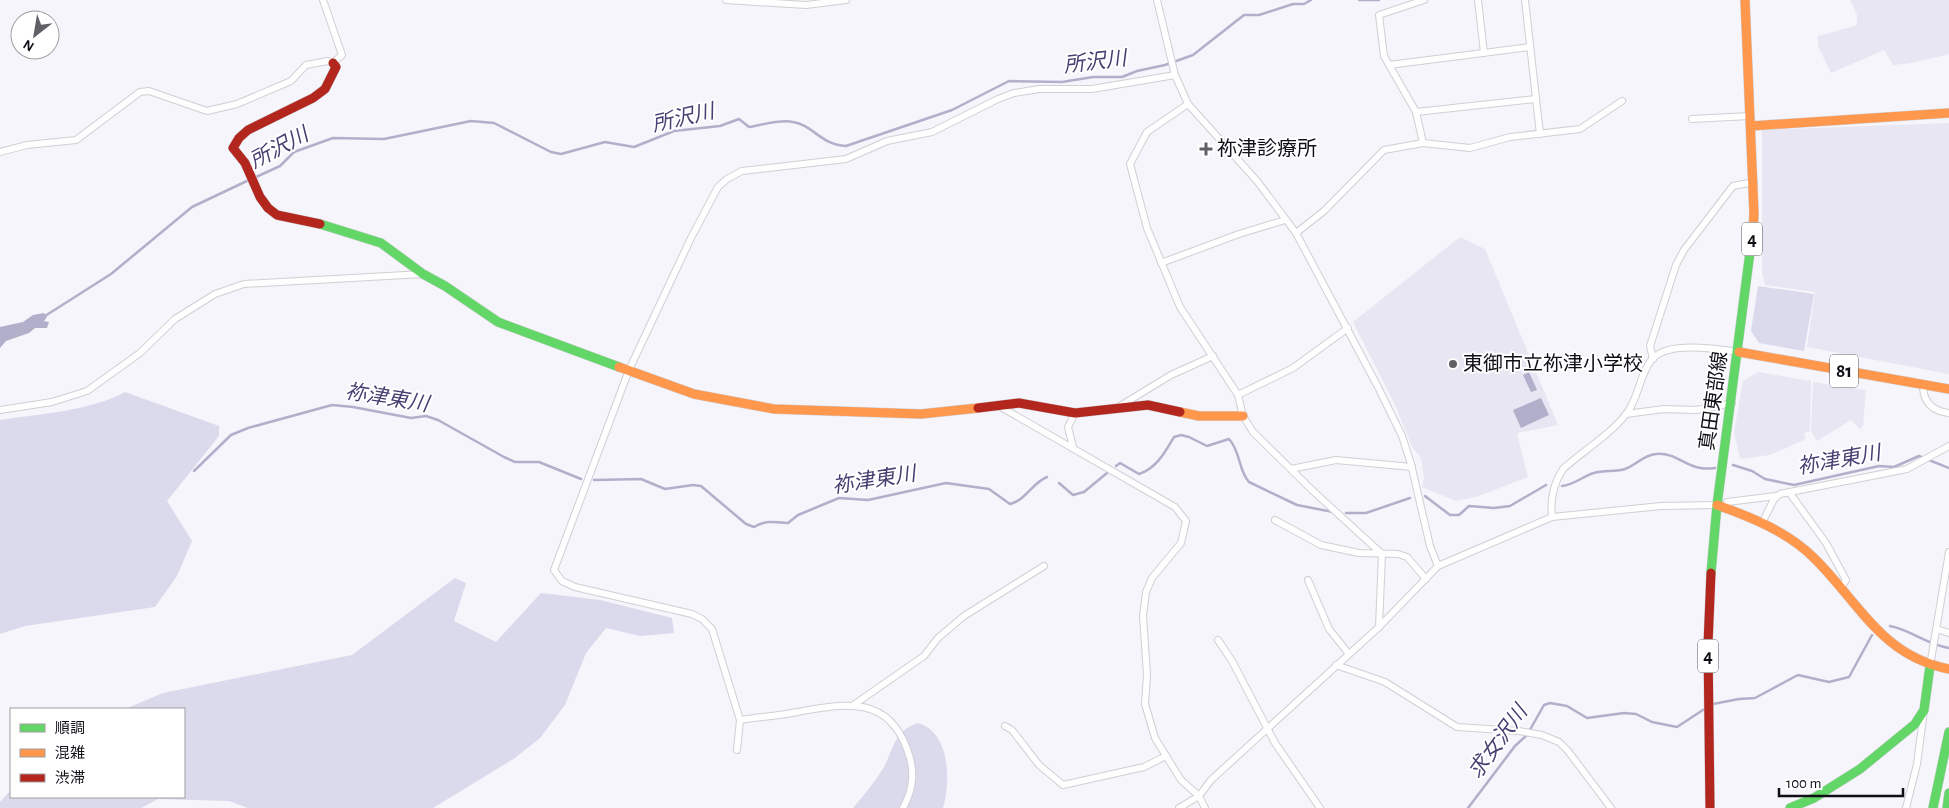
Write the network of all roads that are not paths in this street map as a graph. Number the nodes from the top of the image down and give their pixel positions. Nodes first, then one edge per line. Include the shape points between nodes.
1 (323, 0) edge
2 (726, 0) edge
3 (846, 0) edge
4 (1157, 0) edge
5 (1424, 0) edge
6 (1478, 0) edge
7 (1525, 0) edge
8 (1745, 0) edge
9 (1530, 47) junction
10 (1484, 53) junction
11 (333, 63) junction
12 (1389, 65) junction
13 (1175, 75) junction
14 (1535, 99) junction
15 (1622, 101) dead end
16 (1188, 104) junction
17 (1416, 112) junction
18 (1949, 113) edge
19 (1750, 116) junction
20 (1692, 119) dead end
21 (1751, 126) junction
22 (1540, 134) junction
23 (1423, 143) junction
24 (0, 152) edge
25 (1754, 182) junction
26 (1285, 220) junction
27 (1296, 233) junction
28 (1161, 263) junction
29 (423, 274) junction
30 (1348, 328) junction
31 (1739, 352) junction
32 (1212, 356) junction
33 (1653, 359) junction
34 (629, 370) junction
35 (1924, 385) junction
36 (1949, 389) edge
37 (1238, 394) junction
38 (1732, 403) junction
39 (998, 406) junction
40 (1120, 406) junction
41 (0, 410) edge
42 (1075, 413) junction
43 (1949, 413) edge
44 (1626, 414) junction
45 (1243, 416) junction
46 (1949, 446) edge
47 (1073, 447) junction
48 (1412, 466) junction
49 (1291, 468) junction
50 (1789, 492) junction
51 (1776, 496) junction
52 (1722, 503) junction
53 (1552, 517) junction
54 (1275, 520) dead end
55 (1762, 523) junction
56 (1949, 552) edge
57 (1382, 554) junction
58 (1044, 566) dead end
59 (1438, 566) junction
60 (1426, 579) junction
61 (1308, 580) dead end
62 (1841, 588) junction
63 (1379, 627) junction
64 (1936, 632) junction
65 (1949, 633) edge
66 (1218, 640) dead end
67 (1349, 654) junction
68 (1336, 665) junction
69 (1930, 666) junction
70 (1949, 669) edge
71 (852, 706) junction
72 (1924, 710) junction
73 (740, 720) junction
74 (1005, 726) dead end
75 (1267, 730) junction
76 (1949, 732) edge
77 (737, 750) dead end
78 (1166, 756) junction
79 (1949, 793) edge
80 (1198, 796) junction
81 (903, 808) edge
82 (1179, 808) edge
83 (1205, 808) edge
84 (1320, 808) edge
85 (1611, 808) edge
86 (1710, 808) edge
87 (1790, 808) edge
88 (1906, 808) edge
89 (1933, 808) edge
90 (1947, 808) edge

1 - 11 street via 342,55
2 - 3 street via 806,5
4 - 13 street
5 - 12 street via 1379,15 1384,56
6 - 10 street
7 - 9 street
8 - 19 main road, 真田東部線 / 4
9 - 10 street
9 - 14 street
10 - 12 street
11 - 24 street via 306,65 291,81 237,104 207,111 149,91 140,92 76,140 26,145
11 - 29 main road via 336,68 324,90 252,128 235,142 233,148 245,163 260,197 277,215 321,224 381,243
12 - 17 street
13 - 16 street
13 - 34 street via 1092,89 1039,89 1014,94 932,132 887,141 846,159 742,171 727,179 718,187 691,238
14 - 17 street
14 - 22 street
15 - 22 street via 1580,129
16 - 26 street via 1257,181
16 - 28 street via 1147,132 1130,164 1146,228
17 - 23 street
18 - 21 main road
19 - 20 street
19 - 21 main road, 真田東部線 / 4
21 - 25 main road, 真田東部線 / 4
22 - 23 street via 1510,137 1470,148
23 - 27 street via 1384,150 1324,211
25 - 31 main road, 真田東部線 / 4 via 1750,270
25 - 33 street via 1733,186 1684,250 1676,265 1650,346
26 - 27 street
26 - 28 street
27 - 30 street
28 - 32 street via 1180,307
29 - 34 main road via 498,322
29 - 41 street via 244,284 215,294 175,318 140,353 87,391 52,402
30 - 37 street via 1292,368
30 - 48 street via 1402,436
31 - 33 street via 1684,348 1664,351
31 - 35 main road, 81
31 - 38 main road, 真田東部線 / 4
32 - 37 street
32 - 40 street via 1171,375
33 - 44 street
34 - 39 main road via 694,394 774,409 921,414
34 - 73 street via 554,570 562,581 575,587 702,619 712,630
35 - 36 main road, 81
35 - 43 street via 1923,396 1927,403
37 - 45 street
38 - 44 street via 1696,410 1664,409
38 - 52 main road, 真田東部線 / 4
39 - 42 main road via 1019,403
39 - 47 street
40 - 42 main road
40 - 45 main road via 1148,404 1199,416
42 - 47 street via 1068,427
44 - 53 street via 1563,469 1552,495
45 - 49 street via 1253,432
46 - 50 street via 1923,462 1895,472
47 - 78 street via 1175,507 1186,521 1181,543 1152,578 1146,592 1143,616 1146,704 1155,738
48 - 49 street via 1336,460
48 - 59 street via 1430,546
49 - 57 street
50 - 51 street
50 - 62 street via 1826,542 1846,580
51 - 52 street
51 - 55 street
52 - 53 street
52 - 55 main road
52 - 86 main road, 真田東部線 / 4 via 1711,570 1708,636
53 - 59 street
54 - 57 street via 1321,545
55 - 62 main road via 1806,551
56 - 64 street
57 - 60 street via 1407,557
57 - 63 street
58 - 71 street via 964,616 938,638 924,656
59 - 60 street
60 - 63 street
61 - 67 street via 1329,629
62 - 69 main road via 1895,648
63 - 67 street
64 - 65 street
64 - 69 street
66 - 75 street
67 - 68 street
68 - 75 street
68 - 85 street via 1385,682 1457,728 1519,731 1559,742
69 - 70 main road
69 - 72 main road
71 - 73 street
71 - 81 street via 877,712 889,720 905,742 914,773
72 - 87 main road via 1909,730 1860,769 1814,798
72 - 88 street via 1917,764
73 - 77 street
74 - 78 street via 1012,730 1038,765 1063,785 1144,767
75 - 80 street via 1211,780
75 - 84 street
76 - 89 main road
78 - 80 street via 1181,780
79 - 90 main road
80 - 82 street
80 - 83 street

